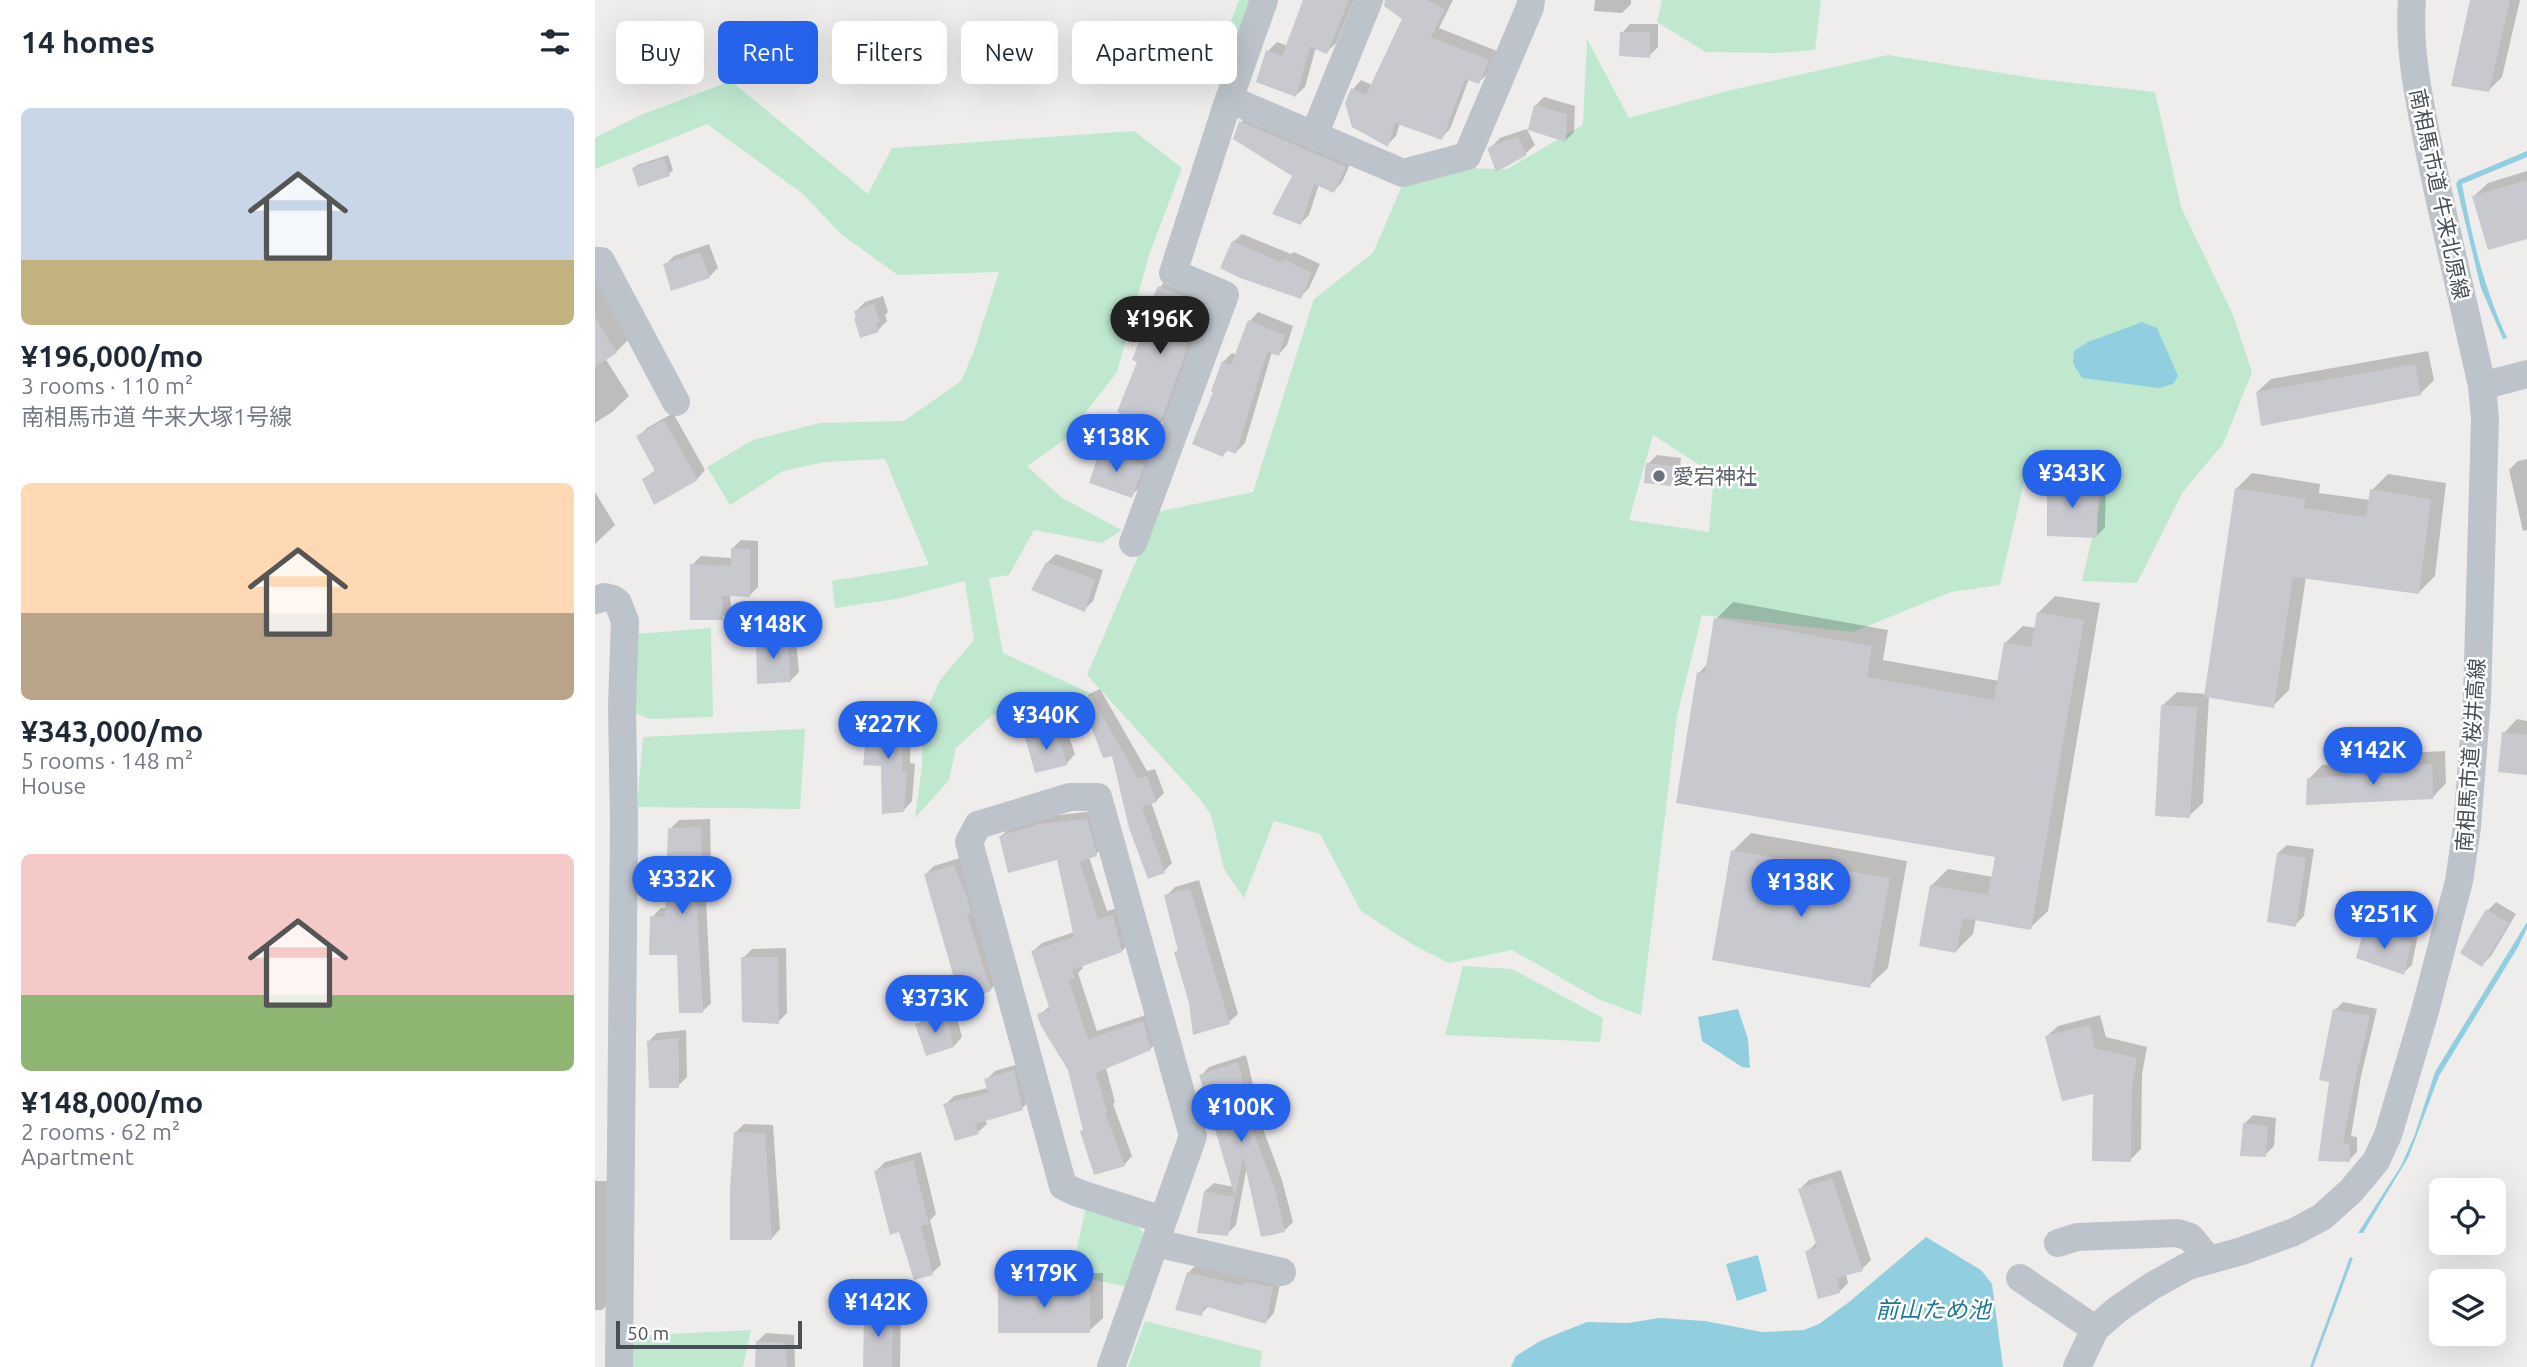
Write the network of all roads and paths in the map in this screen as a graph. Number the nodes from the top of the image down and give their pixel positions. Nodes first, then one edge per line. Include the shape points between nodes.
1 (1264, 0) edge
2 (1369, 0) edge
3 (1531, 0) edge
4 (2412, 0) edge
5 (1229, 99) junction
6 (1314, 135) junction
7 (595, 261) edge
8 (2527, 374) edge
9 (2482, 386) junction
10 (676, 402) dead end
11 (1133, 543) dead end
12 (595, 600) edge
13 (1160, 1231) junction
14 (2058, 1243) dead end
15 (2209, 1260) junction
16 (1282, 1272) dead end
17 (2020, 1278) dead end
18 (2095, 1329) junction
19 (619, 1367) edge
20 (1111, 1367) edge
21 (2077, 1367) edge

1 - 5 street
2 - 6 street
3 - 6 street via 1467,156 1403,173
4 - 9 street, 南相馬市道 牛来北原線 via 2417,91
5 - 6 street
5 - 11 street via 1173,273 1225,295
7 - 10 street via 601,261
8 - 9 street
9 - 15 street, 南相馬市道 桜井高線 via 2478,673 2467,827 2459,881 2388,1135 2376,1161 2322,1217 2294,1232
12 - 19 street via 613,598 625,621
13 - 13 street via 1193,1136 1098,797 1070,797 978,825 969,842 1063,1186
13 - 16 street
13 - 20 street
14 - 15 street via 2077,1237 2177,1233 2190,1237
15 - 18 street, 南相馬市道 桜井高線 via 2152,1286
17 - 18 street
18 - 21 street, 南相馬市道 桜井高線

